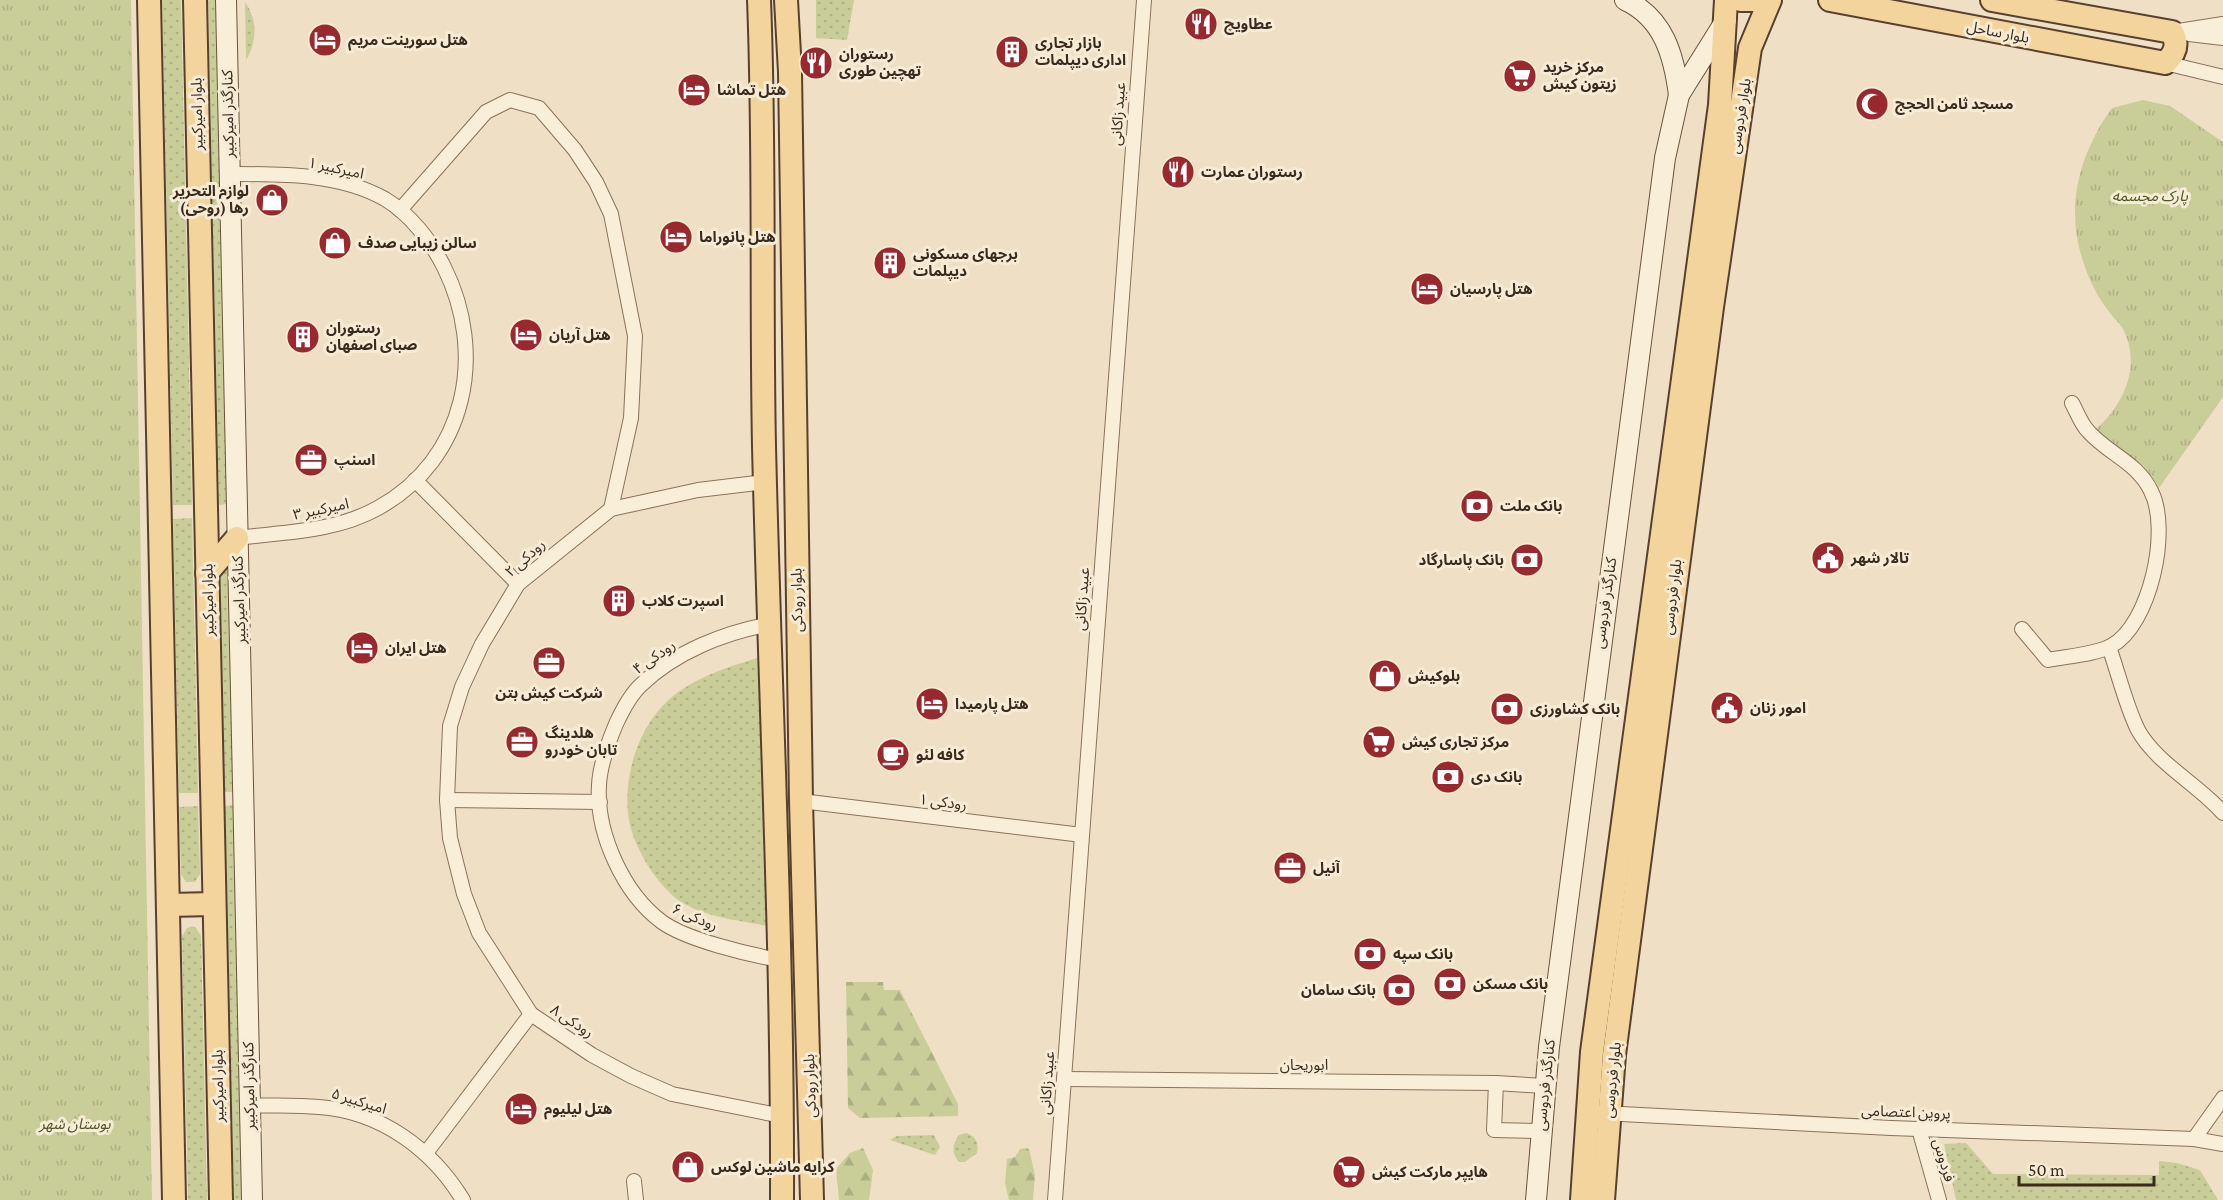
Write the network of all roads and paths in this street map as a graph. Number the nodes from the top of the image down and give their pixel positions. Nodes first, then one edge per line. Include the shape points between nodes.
1 (148, 0) edge
2 (195, 0) edge
3 (226, 0) edge
4 (759, 0) edge
5 (786, 0) edge
6 (1143, 0) edge
7 (1625, 0) edge
8 (1741, 0) edge
9 (1760, 0) edge
10 (1770, 0) edge
11 (1830, 0) edge
12 (1992, 0) edge
13 (2076, 8) edge
14 (1726, 10) edge
15 (2223, 24) edge
16 (2172, 32) junction
17 (2223, 38) edge
18 (2165, 63) junction
19 (2223, 77) edge
20 (1679, 95) junction
21 (230, 174) junction
22 (400, 210) junction
23 (465, 330) joint
24 (2072, 403) dead end
25 (415, 480) junction
26 (765, 482) junction
27 (611, 509) junction
28 (237, 538) junction
29 (207, 573) junction
30 (518, 584) junction
31 (771, 624) junction
32 (2022, 629) dead end
33 (2109, 647) junction
34 (447, 800) junction
35 (801, 801) junction
36 (600, 802) junction
37 (2218, 803) edge
38 (2223, 813) edge
39 (1082, 835) junction
40 (214, 904) junction
41 (168, 905) junction
42 (779, 960) junction
43 (531, 1014) junction
44 (1064, 1079) junction
45 (1496, 1083) junction
46 (1544, 1086) junction
47 (2223, 1098) edge
48 (250, 1105) junction
49 (1598, 1113) junction
50 (782, 1116) junction
51 (1919, 1129) junction
52 (1540, 1131) junction
53 (2194, 1139) junction
54 (2223, 1144) edge
55 (426, 1153) junction
56 (634, 1181) dead end
57 (174, 1200) edge
58 (220, 1200) edge
59 (252, 1200) edge
60 (464, 1200) edge
61 (636, 1200) edge
62 (782, 1200) edge
63 (812, 1200) edge
64 (1055, 1200) edge
65 (1536, 1200) edge
66 (1582, 1200) edge
67 (1603, 1200) edge
68 (1939, 1200) edge

1 - 41 main road
2 - 29 main road, بلوار امیرکبیر
3 - 21 street, کنارگذر امیرکبیر
4 - 26 main road, بلوار رودکی
5 - 35 main road, بلوار رودکی
6 - 39 street, عبید زاکانی
7 - 20 street via 1641,7 1660,28 1674,60
8 - 9 main road
10 - 49 main road, بلوار فردوسی via 1750,48 1740,110
11 - 18 main road, بلوار ساحل
12 - 13 main road, بلوار ساحل
13 - 16 main road, بلوار ساحل
14 - 20 street, کنارگذر فردوسی
14 - 49 main road, بلوار فردوسی via 1720,105 1592,1052
15 - 16 street
16 - 17 street
16 - 18 main road via 2176,47
18 - 19 street
20 - 46 street, کنارگذر فردوسی via 1665,158
21 - 22 street, امیرکبیر ۱ via 292,176 355,186
21 - 28 street, کنارگذر امیرکبیر
22 - 23 street, امیرکبیر ۱ via 438,255 451,281
22 - 27 street via 486,112 510,100 540,108 575,150 611,214 635,336 631,418
23 - 25 street, امیرکبیر ۳ via 467,371 458,411 441,448
24 - 33 street via 2087,431 2136,468 2152,491 2159,518 2154,581 2126,636
25 - 28 street, امیرکبیر ۳ via 380,507 338,524
25 - 30 street
26 - 27 street, رودکی ۲ via 698,490
26 - 31 main road, بلوار رودکی
27 - 30 street, رودکی ۲
28 - 29 main road
28 - 48 street, کنارگذر امیرکبیر
29 - 40 main road, بلوار امیرکبیر
30 - 34 street, رودکی ۲ via 462,687 450,726
31 - 36 street, رودکی ۴ via 708,643 665,666 639,686 621,712 607,745 599,784
31 - 42 main road, بلوار رودکی
32 - 33 street via 2048,660
33 - 37 street via 2138,730 2164,761
34 - 36 street
34 - 43 street, رودکی ۸ via 450,838 479,933
35 - 39 street, رودکی ۱
35 - 63 main road, بلوار رودکی
36 - 42 street, رودکی ۶ via 605,833 619,868 638,899 663,922 696,937
37 - 38 street
39 - 44 street, عبید زاکانی
40 - 41 main road
40 - 58 main road, بلوار امیرکبیر
41 - 57 main road
42 - 50 main road, بلوار رودکی
43 - 50 street, رودکی ۸ via 612,1065 672,1094
43 - 55 street
44 - 45 street, ابوریحان
44 - 64 street, عبید زاکانی
45 - 46 street, ابوریحان
45 - 52 street via 1494,1130
46 - 52 street, کنارگذر فردوسی
47 - 53 street
48 - 55 street, امیرکبیر ۵ via 343,1110 387,1126
48 - 59 street, کنارگذر امیرکبیر
49 - 51 street, پروین اعتصامی
49 - 66 main road, بلوار فردوسی
49 - 67 main road, بلوار فردوسی
50 - 62 main road, بلوار رودکی
51 - 53 street, پروین اعتصامی
51 - 68 street, فردوس
52 - 65 street, کنارگذر فردوسی
53 - 54 street, پروین اعتصامی
55 - 60 street, امیرکبیر ۵
56 - 61 street

